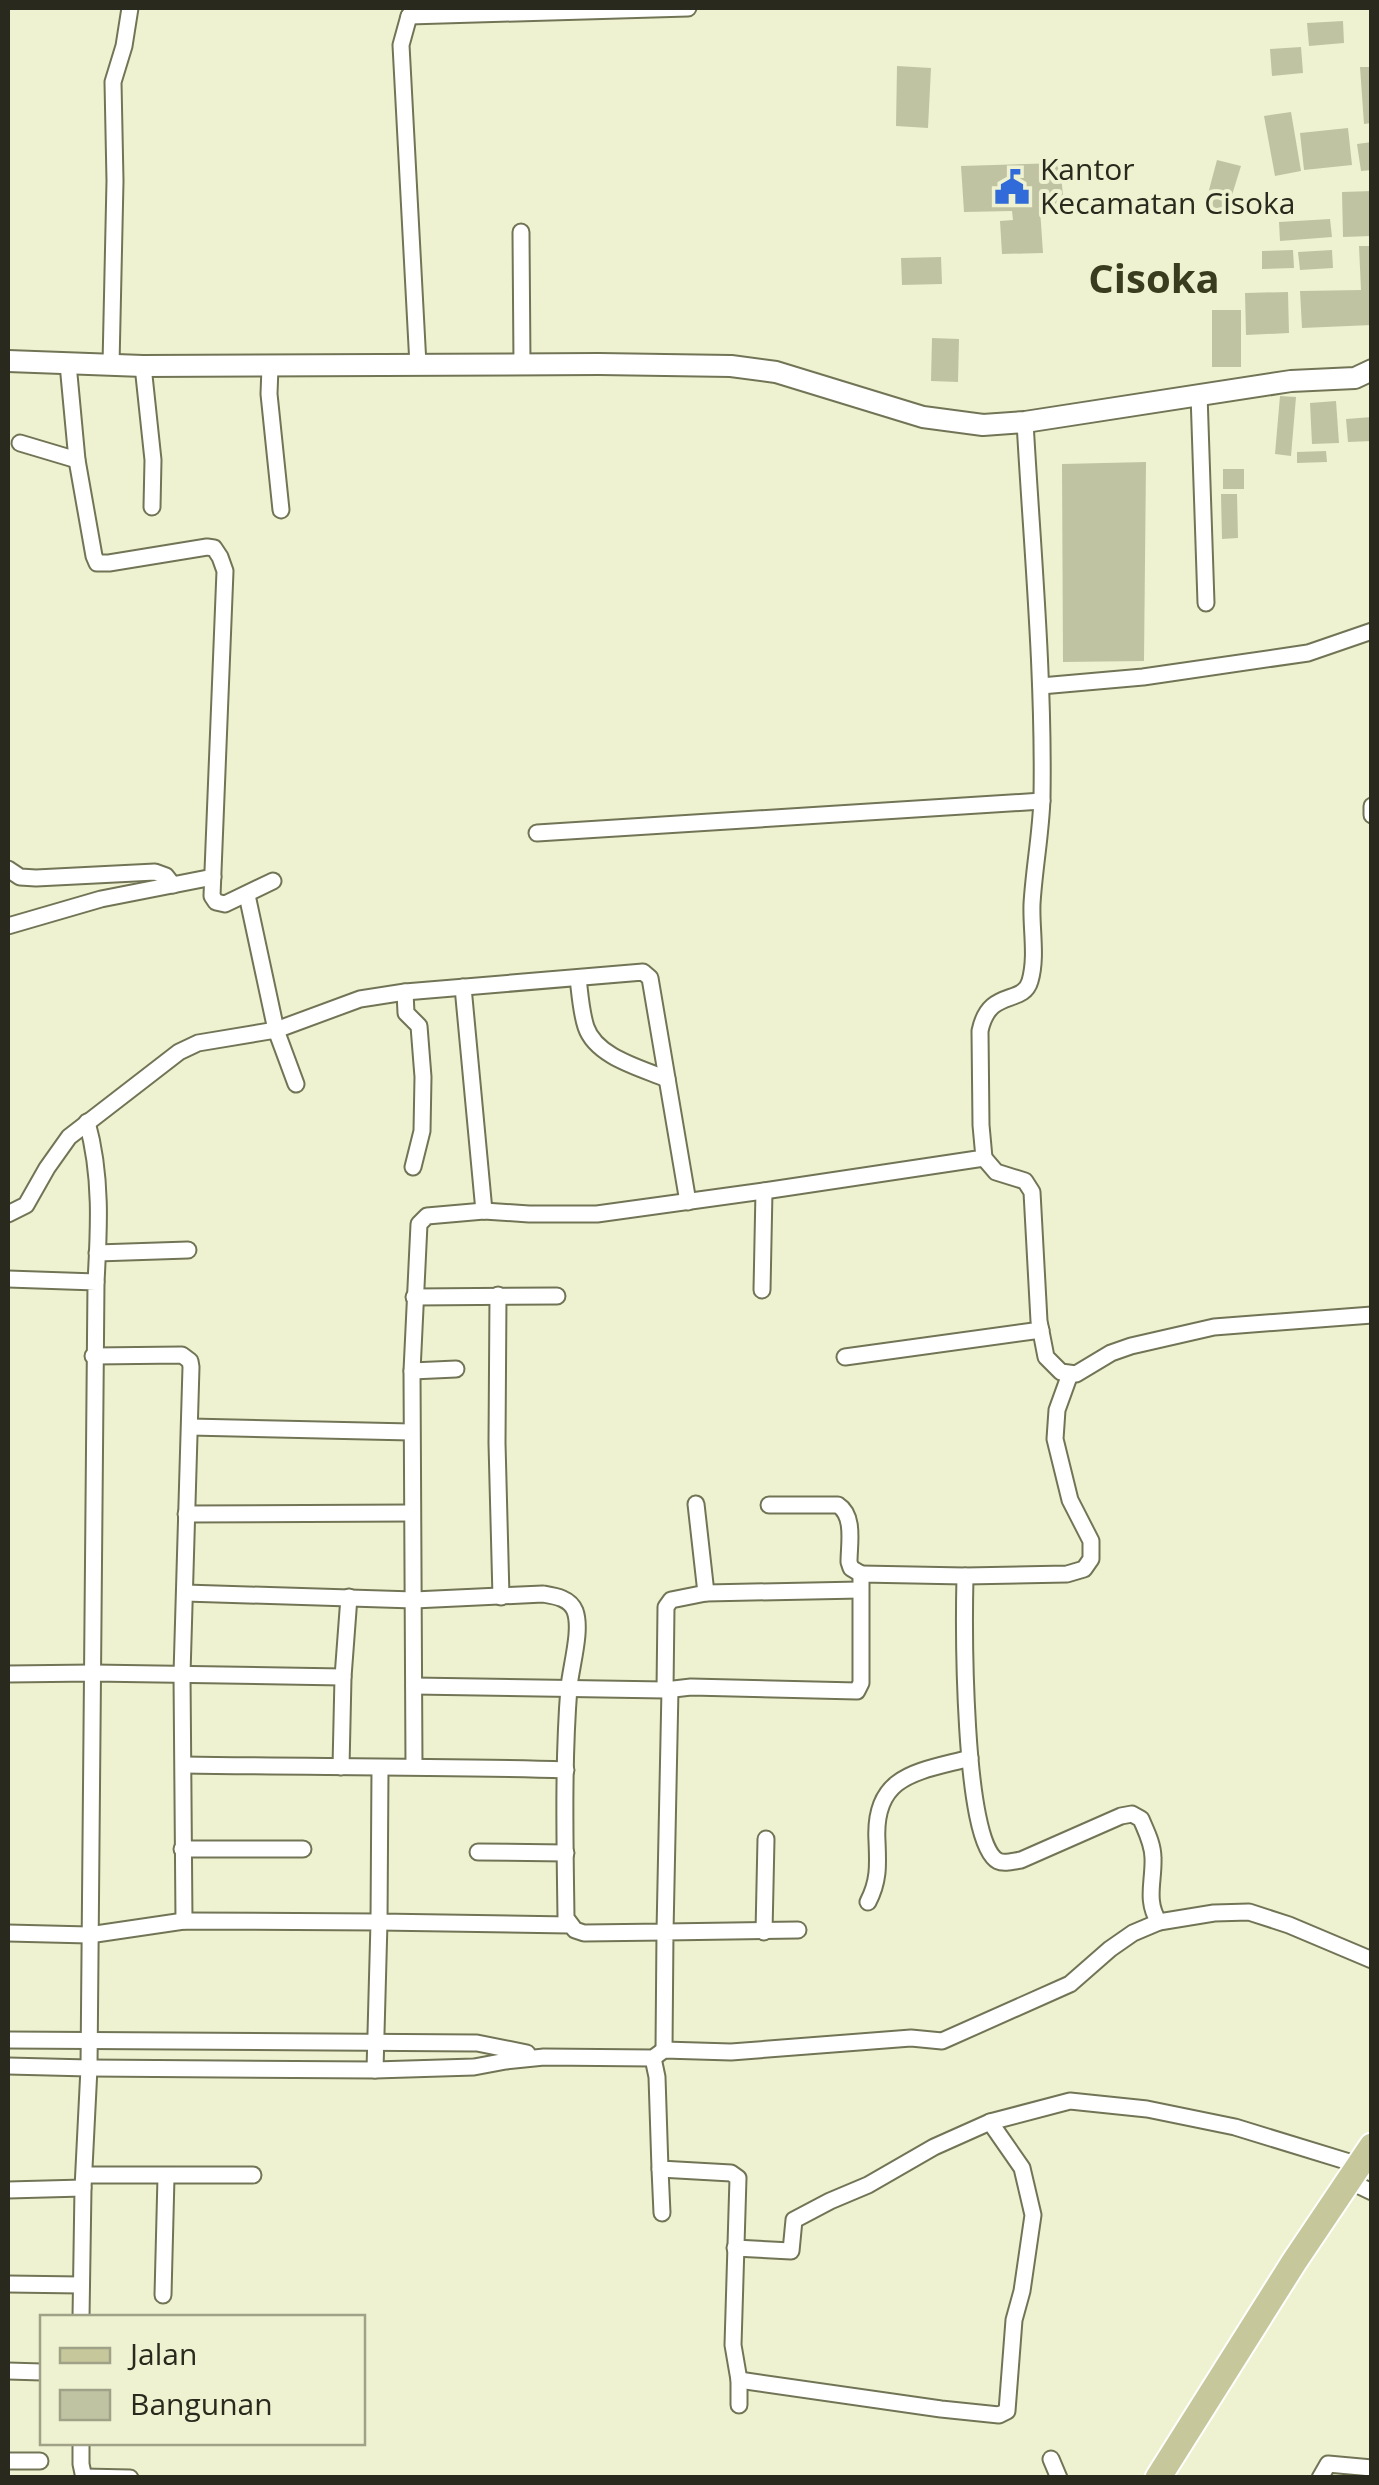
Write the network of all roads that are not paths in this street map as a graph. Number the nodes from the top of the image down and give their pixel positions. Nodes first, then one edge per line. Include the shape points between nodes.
1 (130, 8) edge
2 (688, 8) edge
3 (413, 12) edge
4 (521, 232) dead end
5 (8, 360) edge
6 (68, 364) junction
7 (522, 364) junction
8 (418, 365) junction
9 (110, 366) junction
10 (143, 366) junction
11 (270, 367) junction
12 (1372, 370) edge
13 (1199, 394) junction
14 (1025, 422) junction
15 (20, 443) dead end
16 (77, 460) junction
17 (152, 507) dead end
18 (281, 510) dead end
19 (1206, 602) dead end
20 (1372, 631) edge
21 (1041, 686) junction
22 (1042, 802) junction
23 (1372, 806) edge
24 (1372, 815) edge
25 (537, 833) dead end
26 (8, 870) edge
27 (213, 877) junction
28 (274, 882) dead end
29 (172, 885) junction
30 (246, 895) junction
31 (8, 926) edge
32 (578, 978) junction
33 (463, 987) junction
34 (405, 992) junction
35 (276, 1030) junction
36 (668, 1080) junction
37 (296, 1084) dead end
38 (87, 1122) junction
39 (984, 1158) junction
40 (413, 1167) dead end
41 (764, 1192) junction
42 (688, 1202) junction
43 (484, 1211) junction
44 (8, 1214) edge
45 (188, 1250) dead end
46 (98, 1253) junction
47 (8, 1279) edge
48 (96, 1282) junction
49 (762, 1290) dead end
50 (498, 1296) junction
51 (556, 1296) dead end
52 (414, 1297) junction
53 (1372, 1316) edge
54 (1041, 1330) junction
55 (93, 1356) junction
56 (845, 1357) dead end
57 (456, 1369) dead end
58 (412, 1371) junction
59 (1070, 1374) junction
60 (190, 1427) junction
61 (411, 1432) junction
62 (696, 1504) dead end
63 (770, 1505) dead end
64 (411, 1513) junction
65 (186, 1514) junction
66 (965, 1576) junction
67 (860, 1582) junction
68 (706, 1593) junction
69 (184, 1594) junction
70 (349, 1597) junction
71 (501, 1597) junction
72 (414, 1600) junction
73 (93, 1673) junction
74 (8, 1674) edge
75 (182, 1674) junction
76 (343, 1676) junction
77 (414, 1686) junction
78 (569, 1687) junction
79 (668, 1689) junction
80 (970, 1758) junction
81 (184, 1765) junction
82 (414, 1766) junction
83 (341, 1767) junction
84 (380, 1768) junction
85 (566, 1770) junction
86 (766, 1839) dead end
87 (182, 1849) junction
88 (303, 1849) dead end
89 (478, 1852) dead end
90 (566, 1852) junction
91 (868, 1902) dead end
92 (184, 1921) junction
93 (379, 1922) junction
94 (1159, 1922) junction
95 (569, 1925) junction
96 (798, 1930) dead end
97 (665, 1932) junction
98 (764, 1932) junction
99 (8, 1933) edge
100 (89, 1935) junction
101 (1372, 1960) edge
102 (8, 2040) edge
103 (89, 2042) junction
104 (376, 2043) junction
105 (659, 2054) junction
106 (544, 2056) junction
107 (8, 2066) edge
108 (89, 2068) junction
109 (375, 2070) junction
110 (990, 2122) junction
111 (660, 2169) junction
112 (1363, 2171) edge
113 (253, 2175) dead end
114 (166, 2177) junction
115 (84, 2182) junction
116 (8, 2190) edge
117 (662, 2213) dead end
118 (735, 2248) junction
119 (8, 2284) edge
120 (82, 2285) junction
121 (163, 2295) dead end
122 (82, 2315) edge
123 (8, 2371) edge
124 (40, 2372) edge
125 (740, 2380) junction
126 (739, 2405) dead end
127 (81, 2445) edge
128 (1051, 2459) dead end
129 (8, 2461) edge
130 (40, 2461) dead end
131 (1372, 2468) edge
132 (84, 2477) edge
133 (130, 2478) edge
134 (1060, 2478) edge
135 (1158, 2478) edge
136 (1320, 2478) edge

1 - 9 street via 112,82
2 - 3 street
3 - 8 street via 401,45
4 - 7 street
5 - 6 street
6 - 9 street
6 - 16 street
7 - 8 street
7 - 14 street via 731,366 776,372 923,417 984,425
8 - 11 street
9 - 10 street
10 - 11 street
10 - 17 street
11 - 18 street
12 - 13 street via 1355,378
13 - 14 street
13 - 19 street
14 - 21 street
15 - 16 street
16 - 27 street via 97,563 207,547 217,551 225,571
20 - 21 street via 1308,653
21 - 22 street
22 - 25 street
22 - 39 street via 1030,985 991,1006 980,1031
23 - 24 street
26 - 29 street via 36,878 155,872
27 - 29 street
27 - 30 street via 216,902
28 - 30 street
29 - 31 street
30 - 35 street
32 - 33 street
32 - 36 street via 592,1039
32 - 36 street via 642,972 650,978
33 - 34 street
33 - 43 street
34 - 35 street via 360,999
34 - 40 street via 406,1013 420,1030 423,1077
35 - 37 street
35 - 38 street via 179,1052
36 - 42 street
38 - 44 street via 60,1149 26,1205
38 - 46 street via 98,1182
39 - 41 street
39 - 54 street via 1032,1192
41 - 42 street
41 - 49 street
42 - 43 street via 597,1214
43 - 52 street via 427,1216 419,1224
45 - 46 street
46 - 48 street
47 - 48 street
48 - 55 street
50 - 51 street
50 - 52 street
50 - 71 street
52 - 58 street
53 - 59 street via 1214,1327 1111,1352
54 - 56 street
54 - 59 street via 1046,1357
55 - 60 street via 186,1357
55 - 73 street
57 - 58 street
58 - 61 street
59 - 66 street via 1054,1439 1070,1500 1091,1541 1091,1559 1066,1574
60 - 61 street
60 - 65 street
61 - 64 street
62 - 68 street
63 - 67 street via 844,1508 849,1562
64 - 65 street
64 - 72 street
65 - 69 street
66 - 67 street
66 - 80 street
67 - 68 street
67 - 79 street via 856,1690
68 - 79 street via 667,1602
69 - 70 street
69 - 75 street
70 - 72 street
70 - 76 street
71 - 72 street
71 - 78 street via 542,1594 570,1602 576,1639
72 - 77 street
73 - 74 street
73 - 75 street
73 - 100 street
75 - 76 street
75 - 81 street
76 - 83 street
77 - 78 street
77 - 82 street
78 - 79 street
78 - 85 street
79 - 97 street
80 - 91 street via 892,1784 876,1824 879,1876
80 - 94 street via 984,1838 998,1861 1021,1860 1121,1816 1141,1818 1153,1855 1150,1897
81 - 83 street
81 - 87 street
82 - 84 street
82 - 85 street
83 - 84 street
84 - 93 street
85 - 90 street
86 - 98 street
87 - 88 street
87 - 92 street
89 - 90 street
90 - 95 street
92 - 93 street
92 - 100 street
93 - 95 street
93 - 104 street
94 - 101 street via 1249,1912
94 - 105 street via 1110,1949 1070,1984 942,2040
95 - 97 street via 584,1933
96 - 98 street
97 - 98 street
97 - 105 street
99 - 100 street
100 - 103 street
102 - 103 street
103 - 104 street
103 - 108 street
104 - 106 street via 477,2044
104 - 109 street
105 - 106 street
105 - 111 street
106 - 109 street via 474,2067
107 - 108 street
108 - 109 street
108 - 115 street
110 - 112 street via 1070,2102 1127,2107 1235,2127
110 - 118 street via 794,2220 791,2251
110 - 125 street via 1022,2168 1033,2215 1014,2320 1007,2412
111 - 117 street
111 - 118 street via 737,2175
112 - 135 main road
113 - 114 street
114 - 115 street
114 - 121 street
115 - 116 street
115 - 120 street
118 - 125 street
119 - 120 street
120 - 122 street
123 - 124 street
125 - 126 street
127 - 132 street
128 - 134 street
129 - 130 street
131 - 136 street via 1328,2464
132 - 133 street

